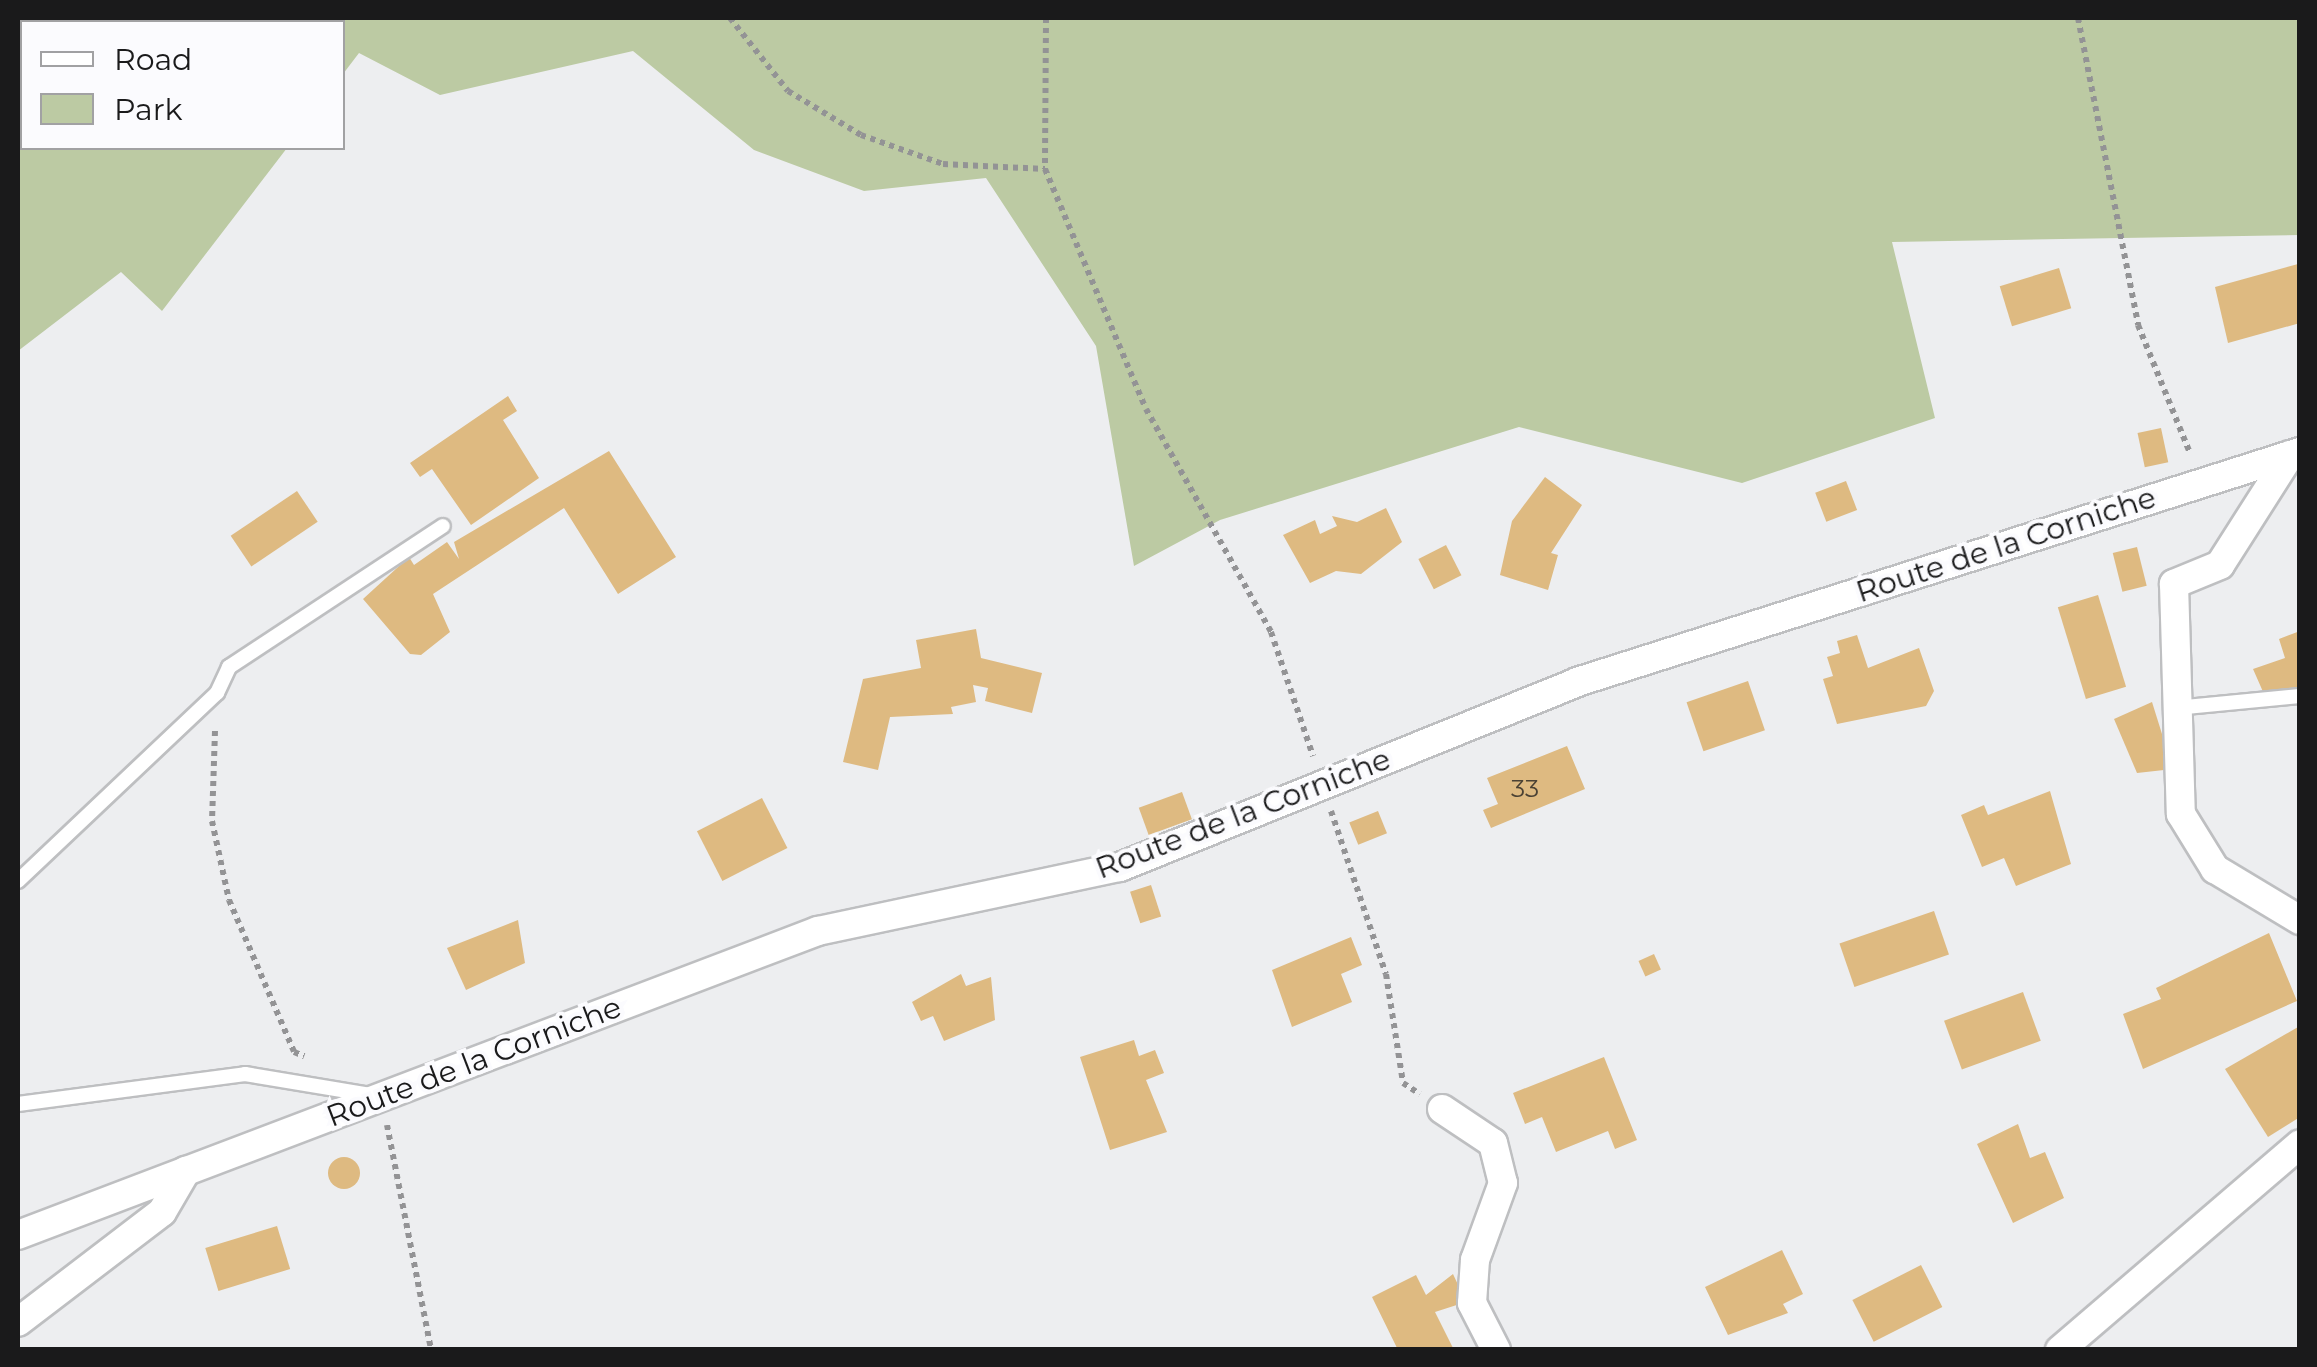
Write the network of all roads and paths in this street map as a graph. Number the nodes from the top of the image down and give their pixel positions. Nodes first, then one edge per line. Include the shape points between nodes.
1 (730, 18) edge
2 (1046, 18) edge
3 (2078, 18) edge
4 (1045, 168) junction
5 (2294, 453) edge
6 (2202, 482) junction
7 (443, 526) dead end
8 (217, 693) junction
9 (2300, 696) edge
10 (2185, 707) junction
11 (1322, 785) junction
12 (1332, 815) dead end
13 (18, 881) edge
14 (2300, 920) edge
15 (310, 1058) dead end
16 (381, 1097) junction
17 (18, 1104) edge
18 (1442, 1109) joint
19 (2300, 1144) edge
20 (186, 1171) junction
21 (18, 1235) edge
22 (18, 1322) edge
23 (431, 1350) edge
24 (1496, 1350) edge
25 (2060, 1350) edge

1 - 4 path via 788,92 861,135 943,164
2 - 4 path
3 - 6 path via 2138,325
4 - 11 path via 1146,409 1271,632
5 - 6 street, Route de la Corniche
5 - 10 street via 2220,565 2174,584
6 - 11 street, Route de la Corniche via 1577,682
7 - 8 lane via 229,668
8 - 13 lane
8 - 15 path via 212,820 229,900 294,1052
9 - 10 lane
10 - 14 street via 2181,814 2214,868
11 - 16 street, Route de la Corniche via 1120,867 818,931
12 - 18 path via 1386,974 1403,1083
16 - 17 lane via 245,1074
16 - 20 street, Route de la Corniche
16 - 23 path
18 - 24 street via 1493,1143 1503,1183 1475,1260 1472,1303
19 - 25 street
20 - 21 street, Route de la Corniche
20 - 22 street via 162,1212

